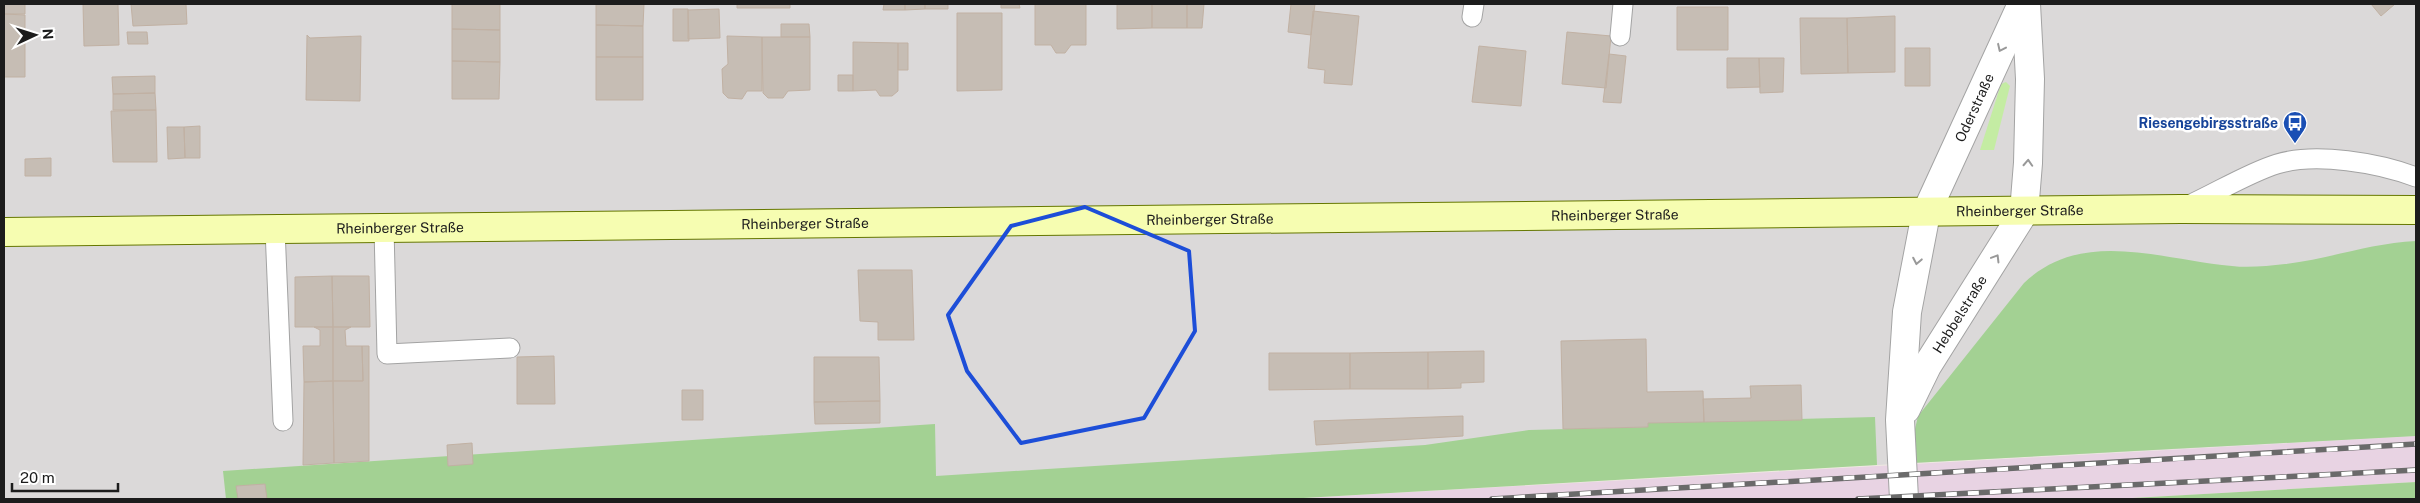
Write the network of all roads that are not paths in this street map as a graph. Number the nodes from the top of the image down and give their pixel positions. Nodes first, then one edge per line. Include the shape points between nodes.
1 (1623, 4) edge
2 (2024, 4) edge
3 (1620, 36) dead end
4 (2416, 177) edge
5 (2182, 209) junction
6 (2416, 210) edge
7 (2024, 212) junction
8 (1926, 213) junction
9 (384, 228) junction
10 (275, 229) junction
11 (4, 232) edge
12 (510, 348) dead end
13 (1900, 420) junction
14 (283, 421) dead end
15 (1904, 499) edge

1 - 3 lane
7 -> 2 street, Oderstraße via 2030,80
2 -> 8 street, Oderstraße
4 - 5 lane via 2388,167 2296,159 2276,164
5 - 6 main road, Rheinberger Straße
5 - 7 main road, Rheinberger Straße
7 - 8 main road, Rheinberger Straße
13 -> 7 street, Hebbelstraße via 1927,366
8 - 9 main road, Rheinberger Straße
8 -> 13 street, Hebbelstraße via 1907,312
9 - 10 main road, Rheinberger Straße
9 - 12 lane via 387,354
10 - 11 main road, Rheinberger Straße
10 - 14 lane
13 - 15 street, Hebbelstraße

